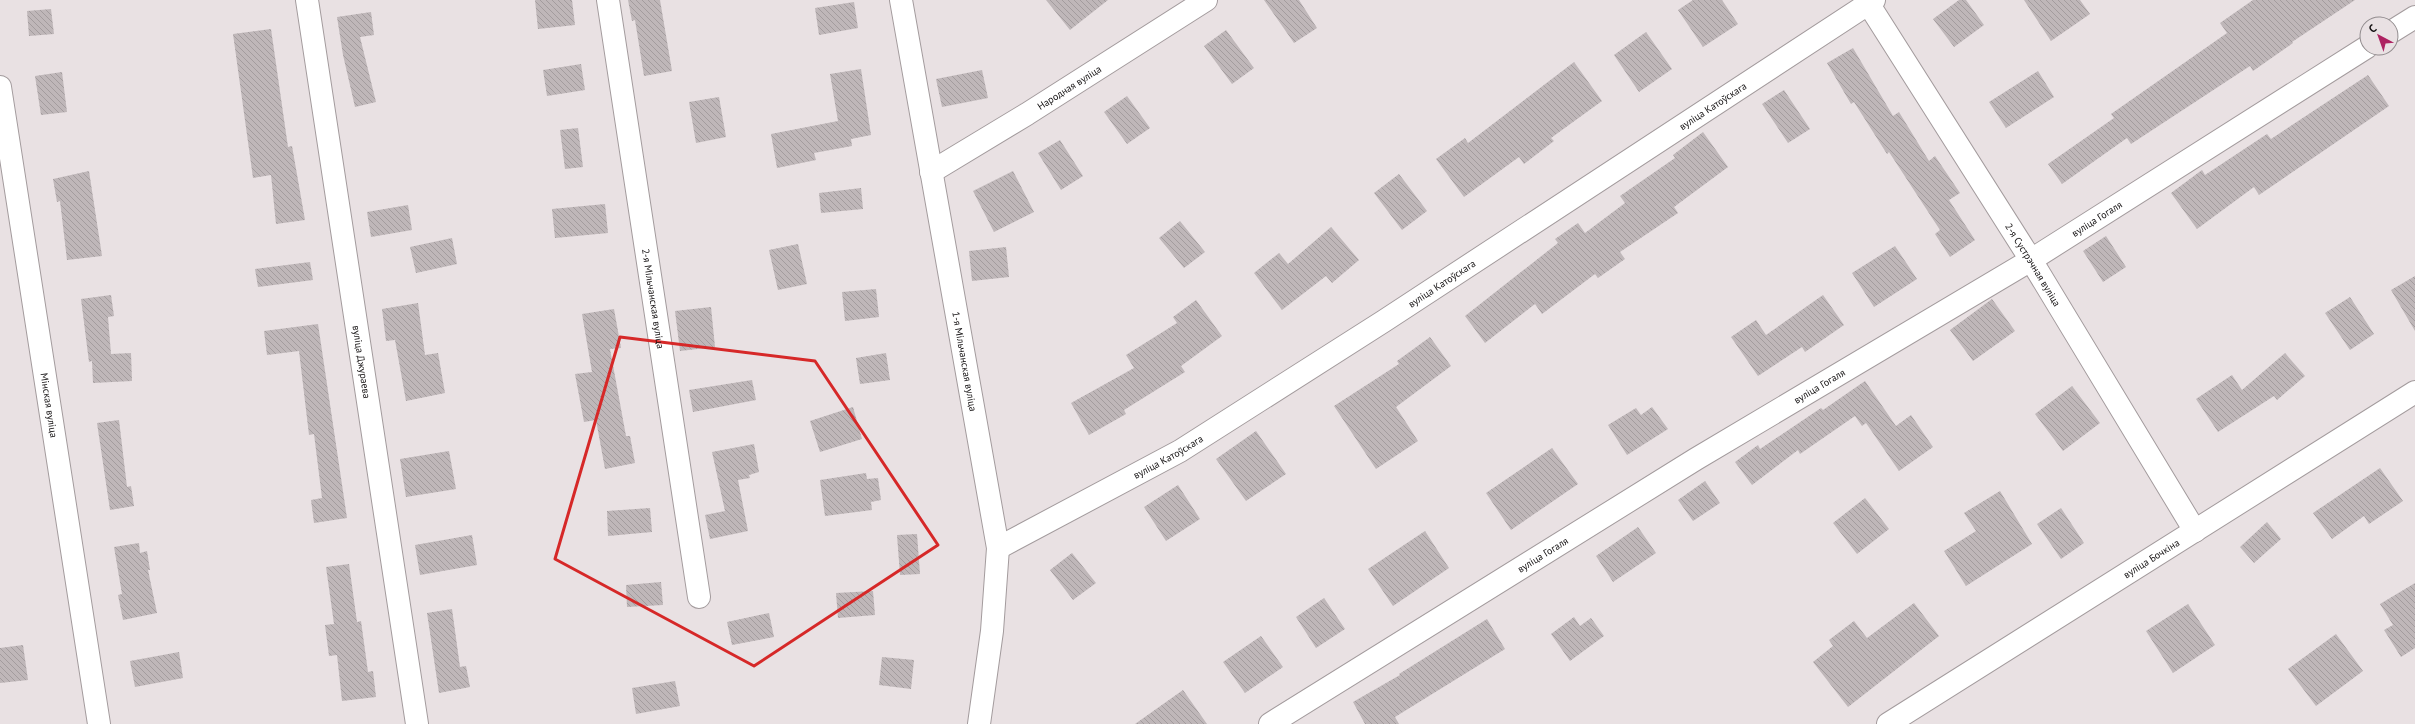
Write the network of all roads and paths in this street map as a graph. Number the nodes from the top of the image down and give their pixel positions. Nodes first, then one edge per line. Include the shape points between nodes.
1 (307, 0) edge
2 (608, 0) edge
3 (901, 0) edge
4 (1206, 0) edge
5 (1869, 1) edge
6 (2415, 17) edge
7 (2399, 27) edge
8 (2359, 52) edge
9 (0, 87) edge
10 (931, 172) junction
11 (2030, 260) junction
12 (2415, 392) edge
13 (2196, 531) junction
14 (998, 548) junction
15 (699, 597) dead end
16 (99, 724) edge
17 (417, 724) edge
18 (979, 724) edge
19 (1270, 724) edge
20 (1888, 724) edge

1 - 17 street, вуліца Джураева
2 - 15 street, 2-я Мільчанская вуліца
3 - 10 street, 1-я Мільчанская вуліца
4 - 10 street, Народная вуліца
5 - 11 street, 2-я Сустрэчная вуліца
5 - 14 street, вуліца Катоўскага via 1384,321 1180,451
6 - 7 street
8 - 11 street, вуліца Гогаля
9 - 16 street, Мінская вуліца
10 - 14 street, 1-я Мільчанская вуліца
11 - 13 street, 2-я Сустрэчная вуліца
11 - 19 street, вуліца Гогаля via 1696,459
12 - 13 street, вуліца Бочкіна
13 - 20 street, вуліца Бочкіна
14 - 18 street, 1-я Мільчанская вуліца via 992,631

